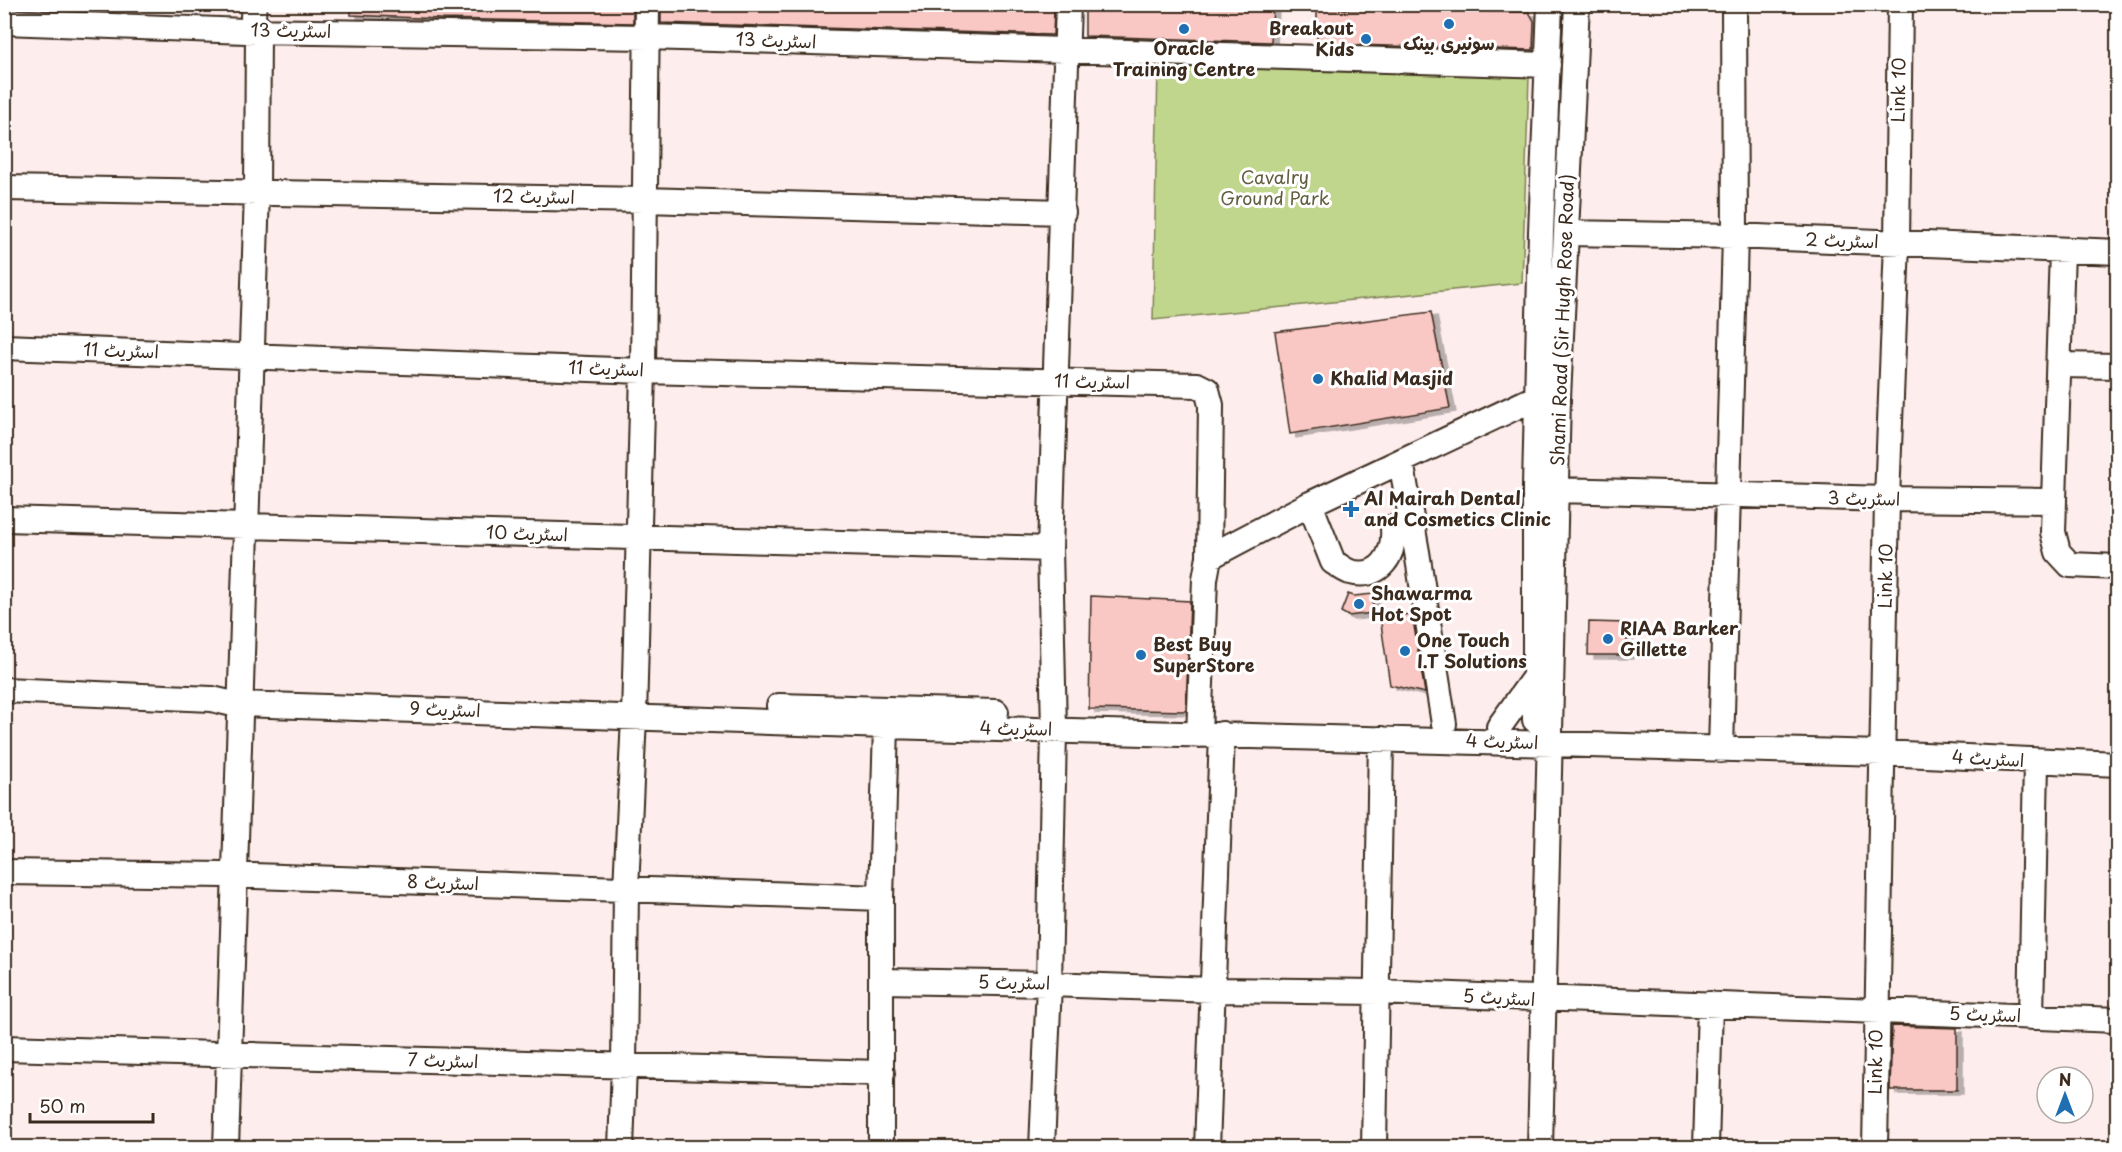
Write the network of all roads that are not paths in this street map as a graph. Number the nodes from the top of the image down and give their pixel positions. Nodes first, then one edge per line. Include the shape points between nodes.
1 (647, 4) edge
2 (1068, 4) edge
3 (1551, 4) edge
4 (1577, 4) edge
5 (1734, 4) edge
6 (1900, 4) edge
7 (253, 21) edge
8 (4, 22) edge
9 (646, 37) junction
10 (1066, 50) junction
11 (1548, 65) junction
12 (4, 188) edge
13 (249, 192) junction
14 (644, 200) junction
15 (1063, 212) junction
16 (1566, 233) junction
17 (1734, 236) junction
18 (1897, 243) junction
19 (2062, 250) junction
20 (2118, 252) edge
21 (4, 347) edge
22 (244, 355) junction
23 (2059, 365) junction
24 (2118, 366) edge
25 (643, 371) junction
26 (1056, 381) junction
27 (1548, 398) junction
28 (1401, 461) junction
29 (1557, 490) junction
30 (1728, 495) junction
31 (1887, 499) junction
32 (2054, 501) junction
33 (1310, 504) junction
34 (4, 519) edge
35 (239, 526) junction
36 (1413, 526) junction
37 (638, 537) junction
38 (1050, 549) junction
39 (1209, 557) junction
40 (2118, 567) edge
41 (1534, 678) junction
42 (4, 690) edge
43 (230, 697) junction
44 (634, 709) junction
45 (1053, 722) junction
46 (1444, 724) junction
47 (886, 726) junction
48 (1499, 728) junction
49 (1207, 729) junction
50 (1543, 737) junction
51 (1380, 739) junction
52 (1721, 750) junction
53 (1882, 753) junction
54 (2036, 762) junction
55 (2118, 764) edge
56 (4, 872) edge
57 (230, 875) junction
58 (626, 889) junction
59 (881, 898) junction
60 (881, 981) junction
61 (1049, 984) junction
62 (1213, 990) junction
63 (1377, 992) junction
64 (1544, 1000) junction
65 (1710, 1004) junction
66 (1877, 1010) junction
67 (2031, 1017) junction
68 (2118, 1020) edge
69 (4, 1048) edge
70 (224, 1054) junction
71 (624, 1066) junction
72 (882, 1073) junction
73 (216, 1148) edge
74 (226, 1148) edge
75 (621, 1148) edge
76 (881, 1148) edge
77 (1042, 1148) edge
78 (1207, 1148) edge
79 (1374, 1148) edge
80 (1539, 1148) edge
81 (1706, 1148) edge
82 (1875, 1148) edge

1 - 9 street
2 - 10 street
3 - 11 street, Shami Road (Sir Hugh Rose Road)
4 - 16 street, Shami Road (Sir Hugh Rose Road)
5 - 17 street
6 - 18 street, Link 10
7 - 8 street, اسٹریٹ 13
7 - 9 street, اسٹریٹ 13
7 - 13 street
9 - 10 street, اسٹریٹ 13
9 - 14 street
10 - 11 street, اسٹریٹ 13
10 - 15 street
11 - 27 street, Shami Road (Sir Hugh Rose Road) via 1541,232
12 - 13 street, اسٹریٹ 12
13 - 14 street, اسٹریٹ 12
13 - 22 street
14 - 15 street, اسٹریٹ 12
14 - 25 street
15 - 26 street
16 - 17 street, اسٹریٹ 2
16 - 27 street, Shami Road (Sir Hugh Rose Road)
17 - 18 street, اسٹریٹ 2
17 - 30 street
18 - 19 street, اسٹریٹ 2
18 - 31 street, Link 10
19 - 20 street, اسٹریٹ 2
19 - 23 street
21 - 22 street, اسٹریٹ 11
22 - 25 street, اسٹریٹ 11
22 - 35 street
23 - 24 street
23 - 32 street
25 - 26 street, اسٹریٹ 11
25 - 37 street
26 - 38 street
26 - 39 street, اسٹریٹ 11 via 1197,385 1207,390 1211,405
27 - 28 street
27 - 29 street, Shami Road (Sir Hugh Rose Road)
27 - 41 street, Shami Road (Sir Hugh Rose Road)
28 - 33 street
28 - 36 street
29 - 30 street, اسٹریٹ 3
29 - 50 street, Shami Road (Sir Hugh Rose Road)
30 - 31 street, اسٹریٹ 3
30 - 52 street
31 - 32 street, اسٹریٹ 3
31 - 53 street, Link 10
32 - 40 street via 2053,532 2058,552 2070,565
33 - 36 street via 1333,562 1351,572 1380,568 1394,541 1393,528
33 - 39 street
34 - 35 street, اسٹریٹ 10
35 - 37 street, اسٹریٹ 10
35 - 43 street
36 - 46 street
37 - 38 street, اسٹریٹ 10
37 - 44 street
38 - 45 street
39 - 49 street via 1205,579
41 - 48 street
41 - 50 street, Shami Road (Sir Hugh Rose Road)
42 - 43 street, اسٹریٹ 9
43 - 44 street, اسٹریٹ 9
43 - 57 street
44 - 45 street
44 - 47 street, اسٹریٹ 9
44 - 58 street
45 - 47 street, اسٹریٹ 4
45 - 49 street
45 - 61 street
46 - 48 street
46 - 49 street
47 - 59 street
48 - 50 street
49 - 51 street, اسٹریٹ 4
49 - 62 street
50 - 51 street, اسٹریٹ 4
50 - 52 street, اسٹریٹ 4
50 - 64 street
51 - 63 street
52 - 53 street, اسٹریٹ 4
53 - 54 street, اسٹریٹ 4
53 - 66 street, Link 10
54 - 55 street, اسٹریٹ 4
54 - 67 street
56 - 57 street, اسٹریٹ 8
57 - 58 street, اسٹریٹ 8
57 - 70 street
58 - 59 street, اسٹریٹ 8
58 - 71 street
59 - 60 street
60 - 61 street, اسٹریٹ 5
60 - 72 street
61 - 62 street, اسٹریٹ 5
61 - 77 street
62 - 63 street, اسٹریٹ 5
62 - 78 street
63 - 64 street, اسٹریٹ 5
63 - 79 street
64 - 65 street, اسٹریٹ 5
64 - 80 street
65 - 66 street, اسٹریٹ 5
65 - 81 street
66 - 67 street, اسٹریٹ 5
66 - 82 street, Link 10
67 - 68 street, اسٹریٹ 5
69 - 70 street, اسٹریٹ 7
70 - 71 street, اسٹریٹ 7
70 - 73 street
70 - 74 street
71 - 72 street, اسٹریٹ 7
71 - 75 street
72 - 76 street

